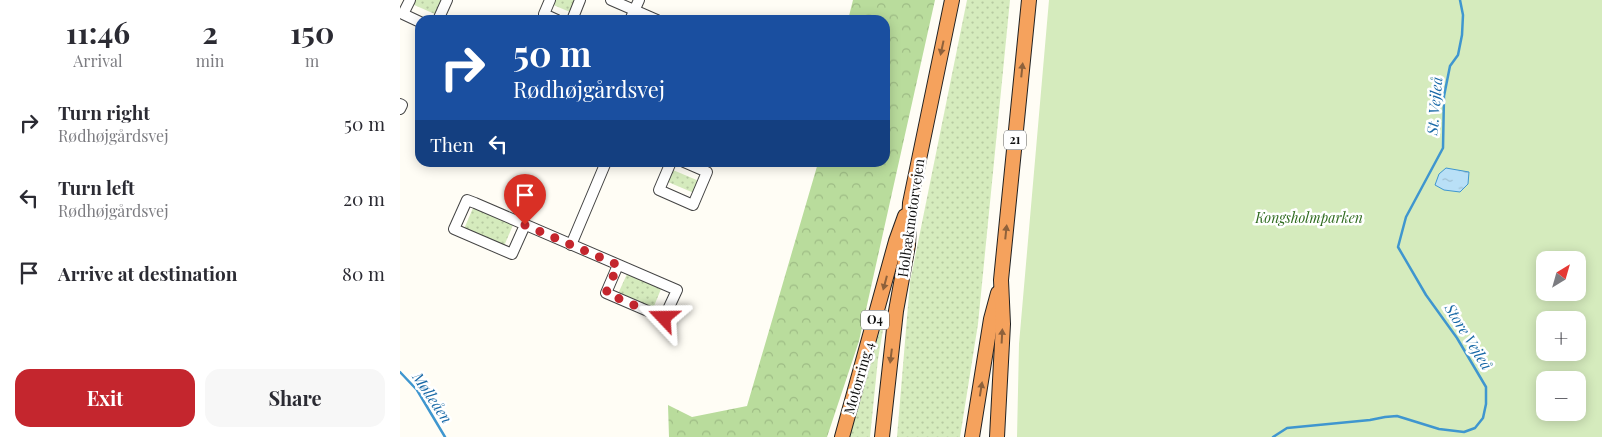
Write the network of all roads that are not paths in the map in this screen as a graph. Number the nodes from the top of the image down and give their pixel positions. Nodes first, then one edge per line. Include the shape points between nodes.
1 (410, 0) edge
2 (447, 0) edge
3 (550, 0) edge
4 (580, 0) edge
5 (611, 0) edge
6 (639, 0) edge
7 (952, 0) edge
8 (1029, 0) edge
9 (440, 15) edge
10 (546, 15) edge
11 (574, 15) edge
12 (632, 15) edge
13 (415, 20) edge
14 (400, 104) edge
15 (400, 109) edge
16 (604, 167) edge
17 (669, 167) edge
18 (696, 167) edge
19 (910, 204) junction
20 (525, 225) junction
21 (571, 244) junction
22 (618, 265) junction
23 (1001, 280) junction
24 (842, 437) edge
25 (882, 437) edge
26 (972, 437) edge
27 (997, 437) edge

1 - 13 street via 403,14
2 - 9 street
3 - 10 street
4 - 11 street
5 - 12 street
6 - 12 street
7 -> 19 highway, Holbækmotorvejen
23 -> 8 highway, 21
14 - 15 street
16 - 21 street
17 - 18 street via 659,190 693,205 707,172
19 -> 24 highway, Motorring 4 / O4 via 896,241
19 -> 25 highway, Holbækmotorvejen via 908,245 896,311
20 - 20 street via 512,254 454,229 467,200
20 - 21 street
21 - 22 street
22 - 22 street via 677,290 664,318 606,293
26 -> 23 highway via 991,319
27 -> 23 highway, 21 via 1003,324

